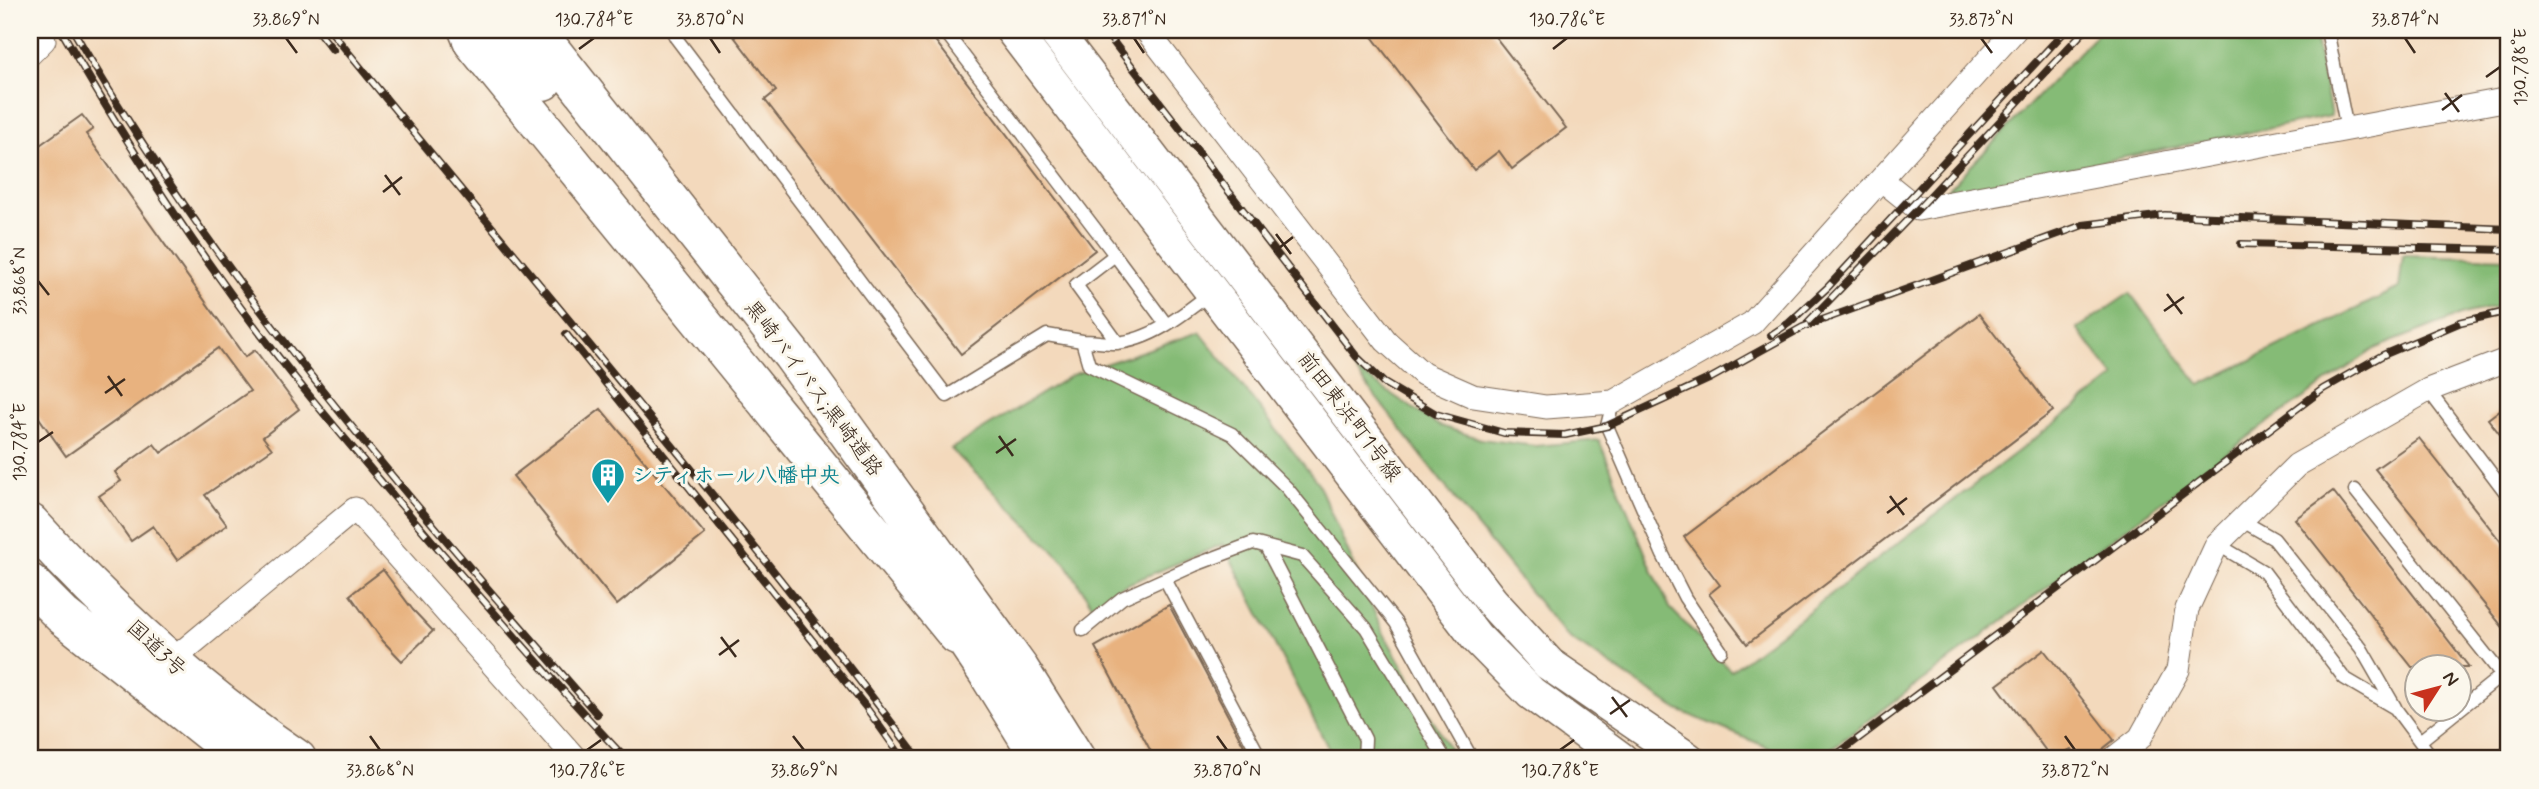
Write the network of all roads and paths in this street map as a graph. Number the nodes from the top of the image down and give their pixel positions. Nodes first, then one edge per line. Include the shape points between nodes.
1 (38, 30) edge
2 (468, 30) edge
3 (503, 30) edge
4 (536, 30) edge
5 (563, 30) edge
6 (672, 30) edge
7 (944, 30) edge
8 (1012, 30) edge
9 (1054, 30) edge
10 (1146, 30) edge
11 (2015, 30) edge
12 (2327, 30) edge
13 (30, 54) edge
14 (2509, 99) edge
15 (2347, 129) junction
16 (1882, 180) junction
17 (1115, 255) junction
18 (1212, 292) junction
19 (1166, 324) junction
20 (1082, 341) junction
21 (1118, 343) junction
22 (2509, 359) edge
23 (2428, 390) junction
24 (1613, 402) junction
25 (2355, 490) dead end
26 (2509, 497) edge
27 (2241, 520) junction
28 (30, 523) edge
29 (2217, 544) junction
30 (1266, 547) junction
31 (1165, 579) junction
32 (30, 583) edge
33 (46, 618) edge
34 (1083, 630) dead end
35 (1721, 651) dead end
36 (170, 662) junction
37 (1005, 673) junction
38 (2395, 708) junction
39 (2420, 741) junction
40 (2509, 751) edge
41 (1608, 756) edge
42 (243, 759) edge
43 (297, 759) edge
44 (576, 759) edge
45 (1041, 759) edge
46 (1076, 759) edge
47 (1261, 759) edge
48 (1364, 759) edge
49 (1444, 759) edge
50 (1472, 759) edge
51 (1688, 759) edge
52 (2113, 759) edge
53 (2433, 759) edge
54 (2499, 759) edge

1 - 13 street via 44,40
2 - 37 highway via 616,219
3 - 37 highway, 黒崎バイパス;黒崎道路
4 - 37 highway, 黒崎バイパス;黒崎道路 via 792,355
5 - 37 highway via 786,306 868,425 939,546
6 - 20 lane via 947,396 1047,335
7 - 17 lane
8 - 18 street, 前田東浜町1号線
9 - 51 street, 前田東浜町1号線 via 1492,602 1549,664
10 - 24 street via 1386,341 1423,374 1473,396 1546,407
11 - 16 street
12 - 15 lane
14 - 15 street
15 - 16 street via 1918,209
16 - 24 street via 1752,323
17 - 19 lane
17 - 21 lane via 1076,285
18 - 19 lane
18 - 41 street, 前田東浜町1号線 via 1476,637 1531,693
19 - 21 lane
20 - 21 lane
20 - 50 lane via 1089,365 1232,434 1287,488 1396,623
22 - 23 street
23 - 26 lane
23 - 27 street via 2297,465
24 - 35 lane via 1607,426 1662,555
25 - 39 lane via 2502,675
27 - 29 street
27 - 38 lane via 2274,538 2361,648
28 - 36 highway, 国道3号
29 - 38 lane via 2264,572 2344,678
29 - 52 street via 2188,609 2178,670 2140,738
30 - 31 lane via 1253,543
30 - 48 lane via 1365,739
30 - 49 lane via 1302,556 1366,628
31 - 34 lane via 1122,598
31 - 47 lane
32 - 33 highway, 国道3号
33 - 42 highway, 国道3号
36 - 43 highway, 国道3号 via 242,722
36 - 44 street via 355,509
37 - 45 highway, 黒崎バイパス;黒崎道路
37 - 46 highway, 黒崎バイパス;黒崎道路
38 - 39 lane
39 - 53 lane
40 - 54 lane

